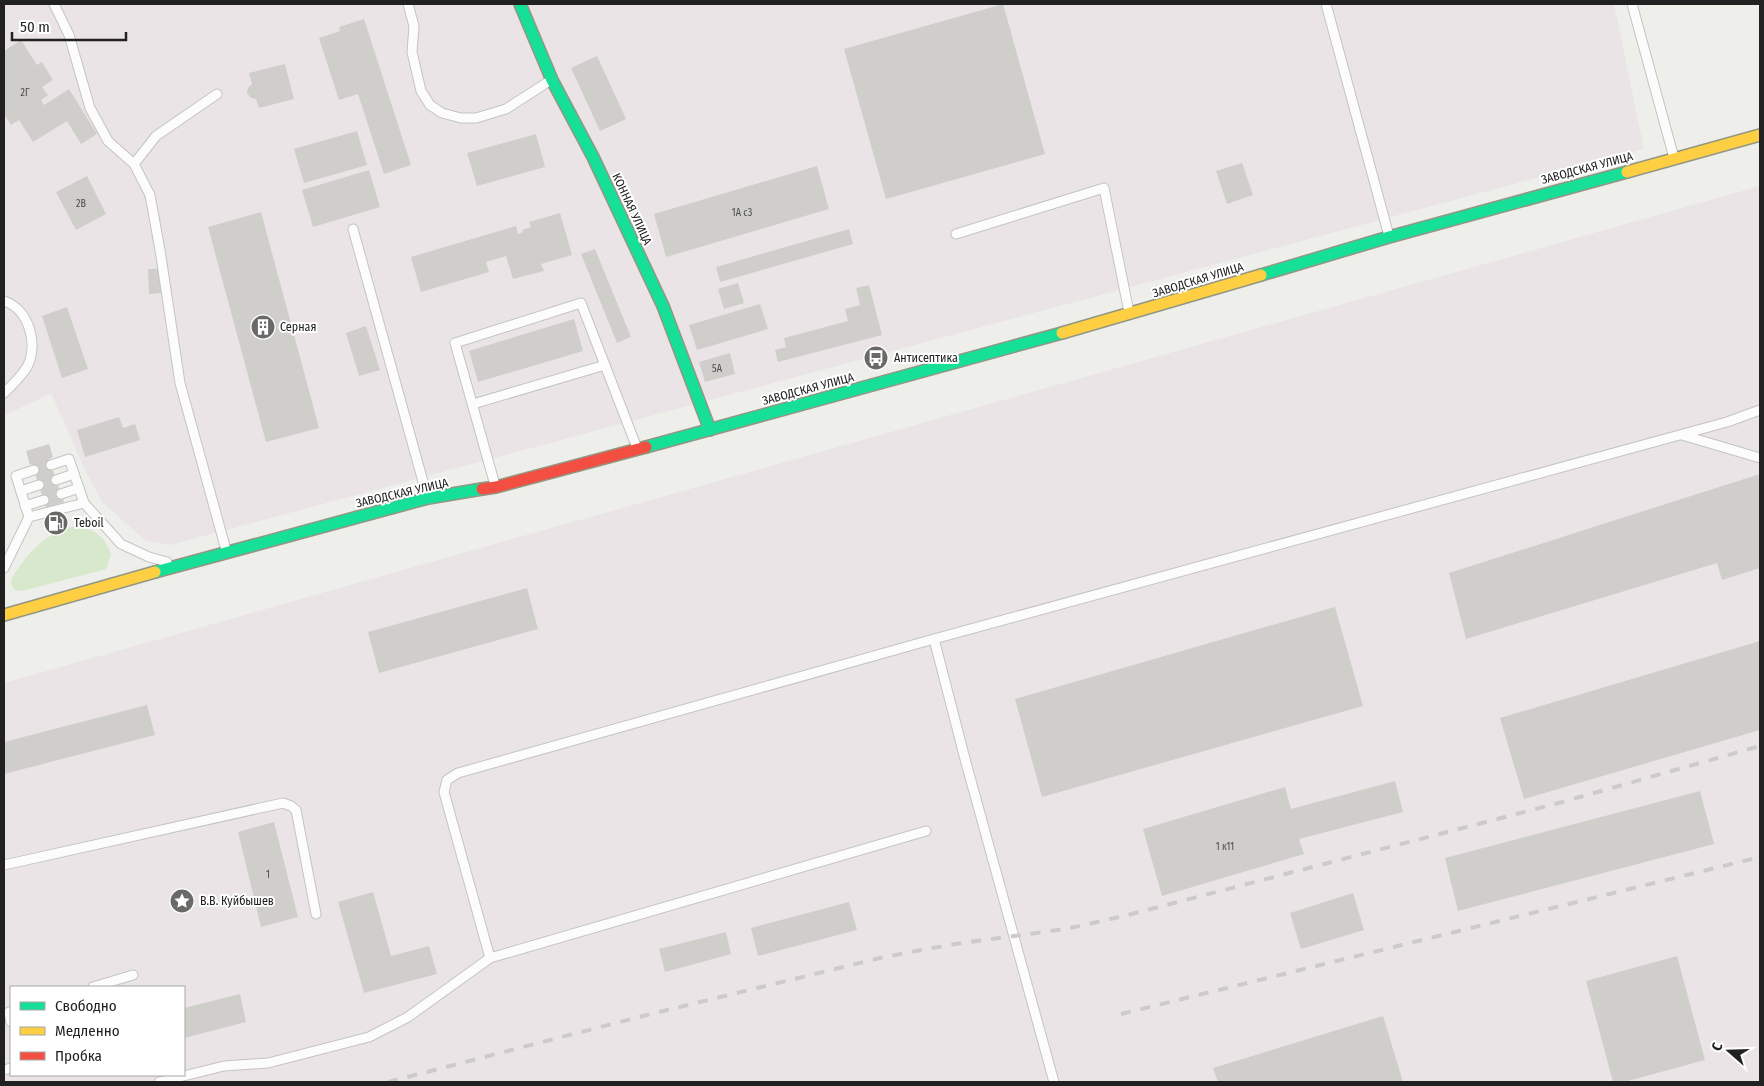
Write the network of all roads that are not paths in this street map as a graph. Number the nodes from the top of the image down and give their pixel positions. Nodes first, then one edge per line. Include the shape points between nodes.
1 (54, 4) edge
2 (408, 4) edge
3 (520, 4) edge
4 (1326, 4) edge
5 (1632, 4) edge
6 (552, 80) junction
7 (217, 94) dead end
8 (1760, 135) edge
9 (1674, 158) junction
10 (134, 164) junction
11 (353, 229) dead end
12 (956, 234) dead end
13 (1389, 237) junction
14 (4, 302) edge
15 (1130, 314) junction
16 (605, 365) junction
17 (4, 393) edge
18 (472, 404) junction
19 (1760, 410) edge
20 (710, 430) junction
21 (1682, 435) junction
22 (638, 450) junction
23 (1760, 458) edge
24 (51, 464) dead end
25 (34, 470) dead end
26 (74, 474) junction
27 (56, 480) dead end
28 (39, 485) dead end
29 (496, 487) junction
30 (78, 488) junction
31 (21, 491) junction
32 (61, 494) dead end
33 (428, 498) junction
34 (44, 500) dead end
35 (84, 504) junction
36 (25, 506) junction
37 (29, 518) junction
38 (227, 552) junction
39 (179, 565) junction
40 (4, 568) edge
41 (4, 615) edge
42 (934, 639) junction
43 (926, 831) dead end
44 (4, 865) edge
45 (316, 914) dead end
46 (490, 958) junction
47 (133, 976) dead end
48 (97, 986) edge
49 (183, 1076) edge
50 (185, 1076) edge
51 (159, 1082) edge
52 (1054, 1082) edge

1 - 10 lane via 69,35 90,108 108,141
2 - 6 lane via 414,26 412,52 421,91 430,105 442,113 476,118 506,109
3 - 6 street, КОННАЯ УЛИЦА
4 - 13 lane
5 - 9 lane
6 - 20 street, КОННАЯ УЛИЦА via 593,157 663,306
7 - 10 lane via 156,136
8 - 9 street, ЗАВОДСКАЯ УЛИЦА
9 - 13 street, ЗАВОДСКАЯ УЛИЦА
10 - 38 lane via 150,195 180,383
11 - 33 lane
12 - 15 lane via 1104,188
13 - 15 street, ЗАВОДСКАЯ УЛИЦА
14 - 17 lane via 19,311 29,326 31,345 27,367
15 - 20 street, ЗАВОДСКАЯ УЛИЦА
16 - 18 lane
16 - 18 lane via 581,303 455,343
16 - 22 lane
18 - 29 lane
19 - 21 lane
20 - 22 street, ЗАВОДСКАЯ УЛИЦА
21 - 23 lane
21 - 42 lane
22 - 29 street, ЗАВОДСКАЯ УЛИЦА
24 - 26 lane via 69,459
25 - 31 lane via 16,476
26 - 27 lane
26 - 30 lane
28 - 31 lane
29 - 33 street, ЗАВОДСКАЯ УЛИЦА
30 - 32 lane
30 - 35 lane
31 - 36 lane
33 - 38 street, ЗАВОДСКАЯ УЛИЦА
34 - 36 lane
35 - 37 lane
35 - 39 lane via 121,544 149,557
36 - 37 lane
37 - 40 lane
38 - 39 street, ЗАВОДСКАЯ УЛИЦА
39 - 41 street, ЗАВОДСКАЯ УЛИЦА
42 - 46 lane via 458,773 447,780 444,792
42 - 52 lane
43 - 46 lane
44 - 45 lane via 283,803 296,810
46 - 50 lane via 408,1017 369,1037 268,1063 224,1066
47 - 48 lane
49 - 51 lane

